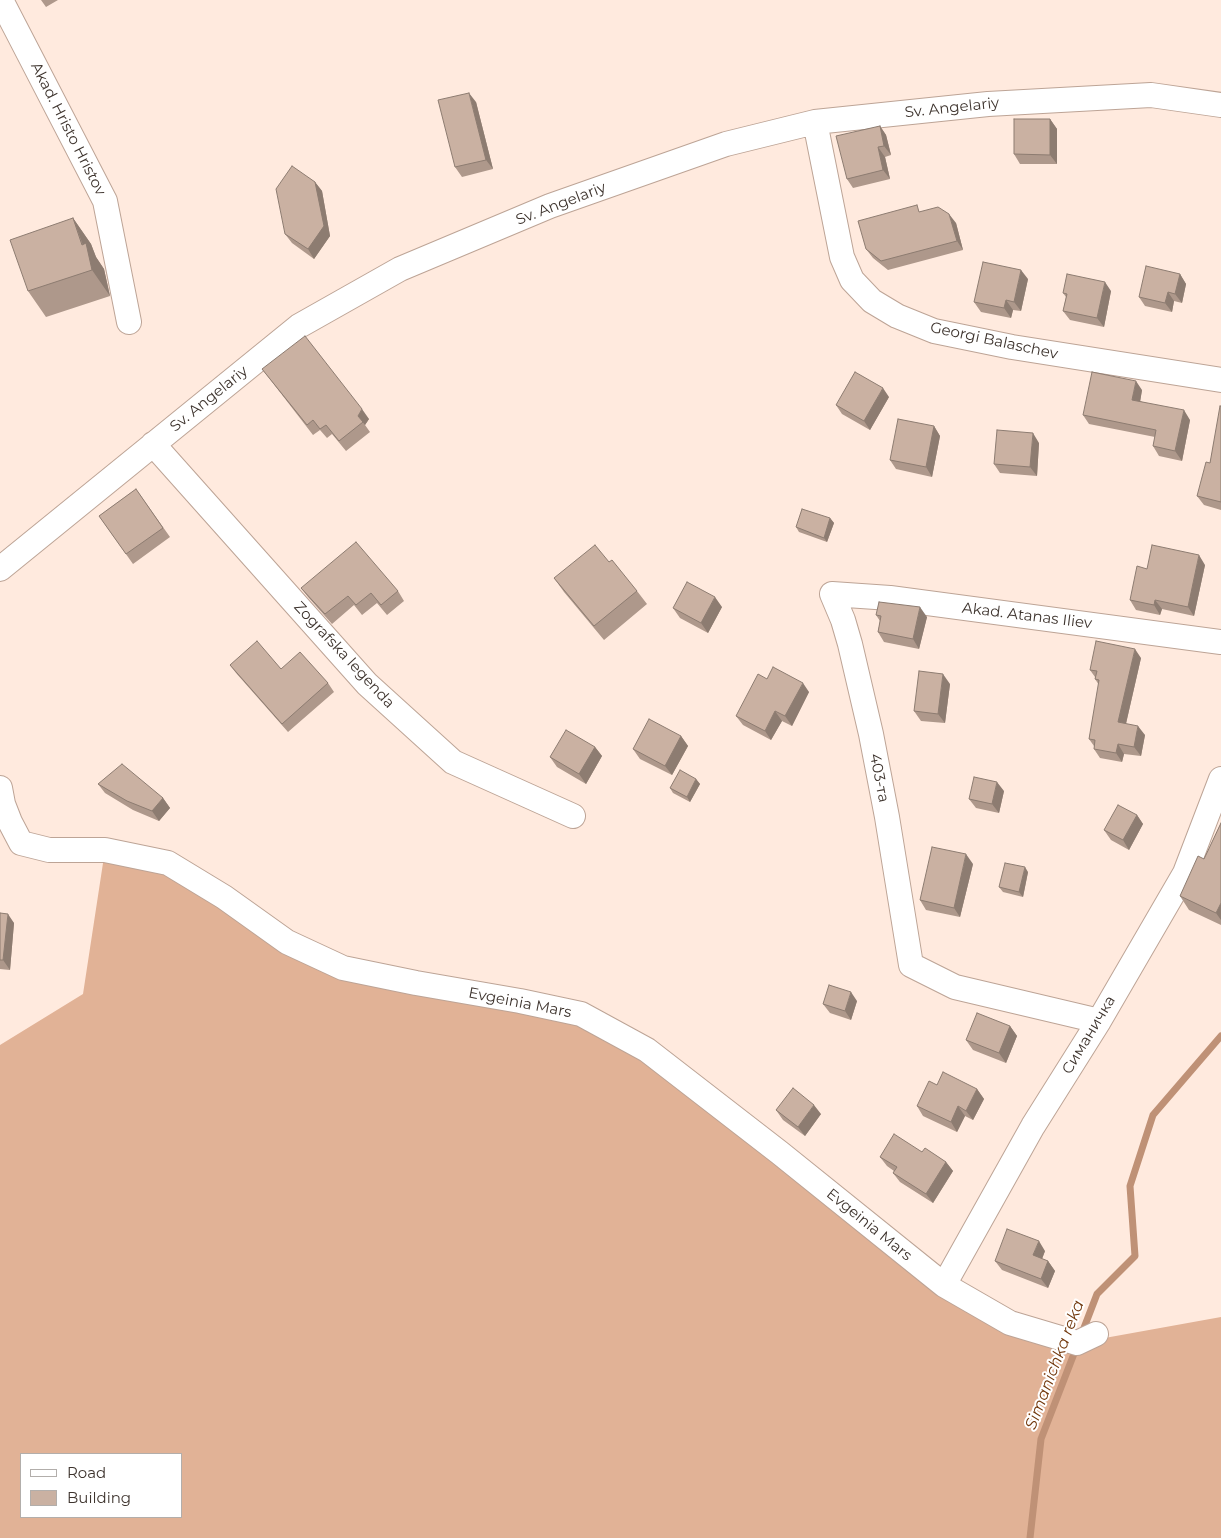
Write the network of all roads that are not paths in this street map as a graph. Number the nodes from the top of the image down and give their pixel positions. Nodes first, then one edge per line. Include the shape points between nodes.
1 (1, 0) edge
2 (1221, 105) edge
3 (815, 122) junction
4 (129, 322) dead end
5 (1221, 380) edge
6 (153, 444) junction
7 (0, 569) edge
8 (832, 594) joint
9 (1221, 642) edge
10 (1221, 779) edge
11 (0, 788) edge
12 (574, 816) dead end
13 (1099, 1022) junction
14 (944, 1285) junction
15 (1086, 1339) dead end

1 - 4 street, Akad. Hristo Hristov via 105,201
2 - 3 street, Sv. Angelariy via 1151,95 988,104
3 - 5 street, Georgi Balaschev via 842,257 852,280 872,301 897,316 934,330 1012,347
3 - 6 street, Sv. Angelariy via 726,144 550,206 400,268 299,326
6 - 7 street, Sv. Angelariy
6 - 12 street, Zografska legenda via 367,684 453,762
8 - 9 street, Akad. Atanas Iliev via 890,598
8 - 13 street, 403-та via 850,644 871,734 911,965 955,986
10 - 13 street, Симаничка via 1185,873
11 - 14 street, Evgeinia Mars via 3,804 21,843 49,850 105,850 168,863 224,897 287,942 343,968 581,1014 646,1050
13 - 14 street, Симаничка via 1033,1126
14 - 15 street, Evgeinia Mars via 1010,1323

